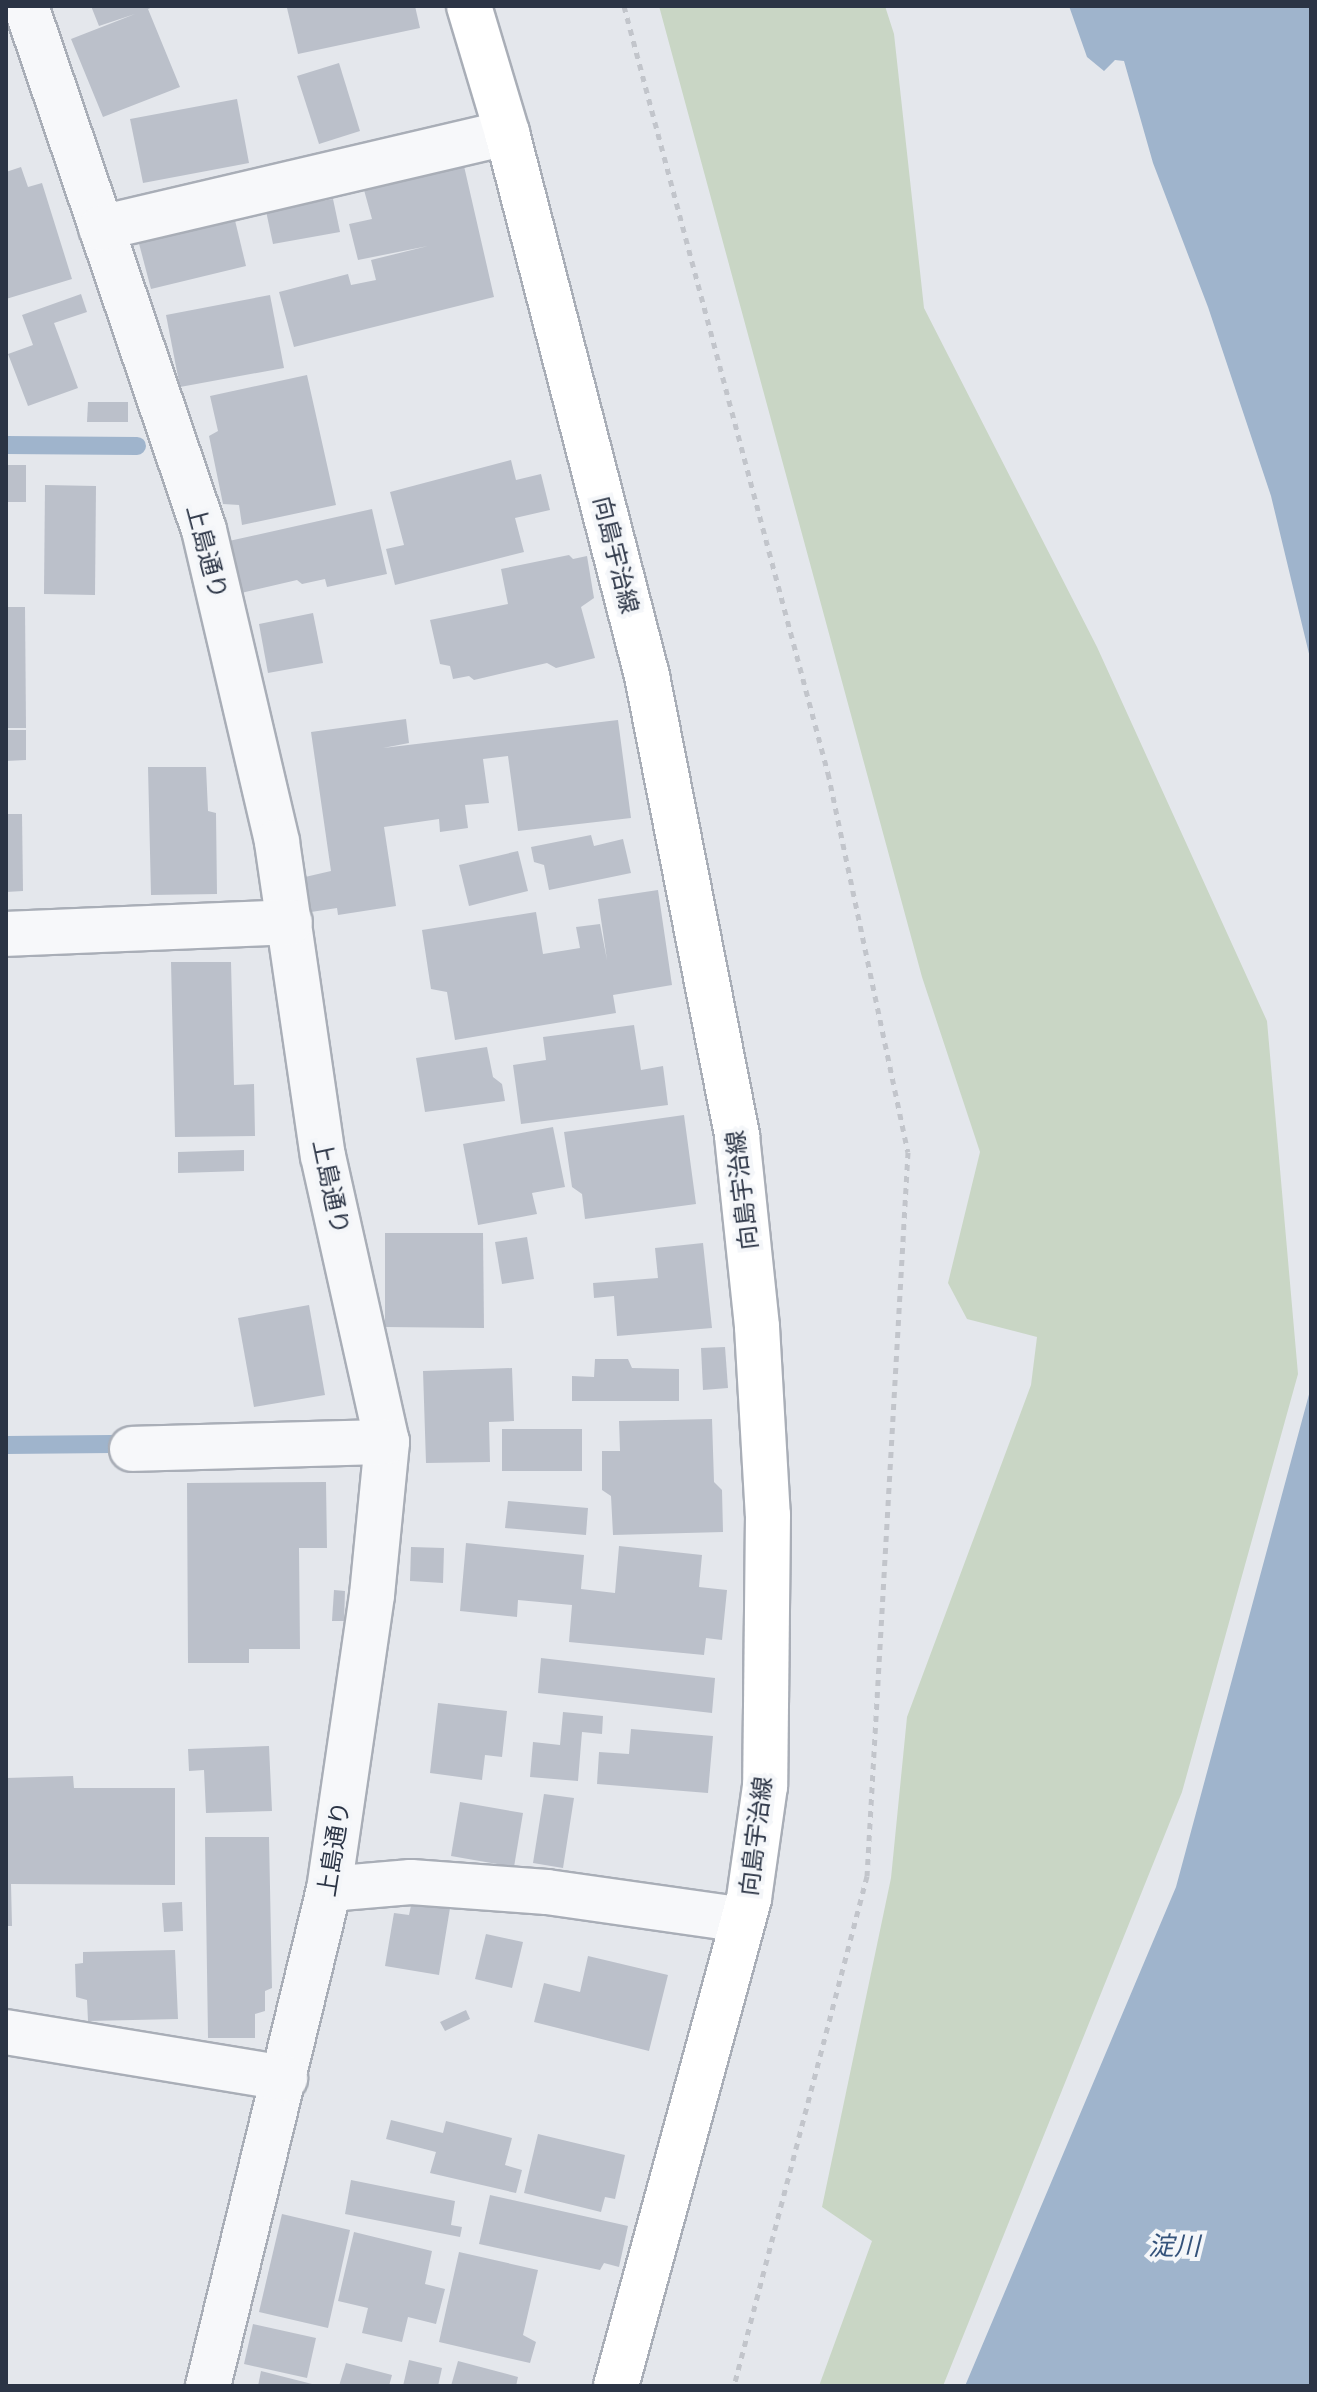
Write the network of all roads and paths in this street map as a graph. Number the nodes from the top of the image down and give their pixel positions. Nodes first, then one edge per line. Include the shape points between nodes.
1 (26, 6) edge
2 (469, 6) edge
3 (624, 6) edge
4 (507, 133) junction
5 (101, 228) junction
6 (290, 922) junction
7 (6, 934) edge
8 (387, 1442) junction
9 (132, 1449) dead end
10 (329, 1889) junction
11 (743, 1920) junction
12 (6, 2032) edge
13 (285, 2078) junction
14 (208, 2386) edge
15 (616, 2386) edge
16 (734, 2386) edge

1 - 5 street, 上島通り
2 - 4 main road, 向島宇治線
3 - 16 path via 828,773 908,1152 867,1876
4 - 5 street
4 - 11 main road, 向島宇治線 via 647,676 737,1136 757,1327 768,1515 765,1786
5 - 6 street, 上島通り via 204,530 277,842
6 - 7 street
6 - 8 street, 上島通り via 323,1156
8 - 9 street
8 - 10 street, 上島通り via 372,1595
10 - 11 street via 411,1882 532,1891
10 - 13 street, 上島通り
11 - 15 main road, 向島宇治線
12 - 13 street
13 - 14 street, 上島通り

